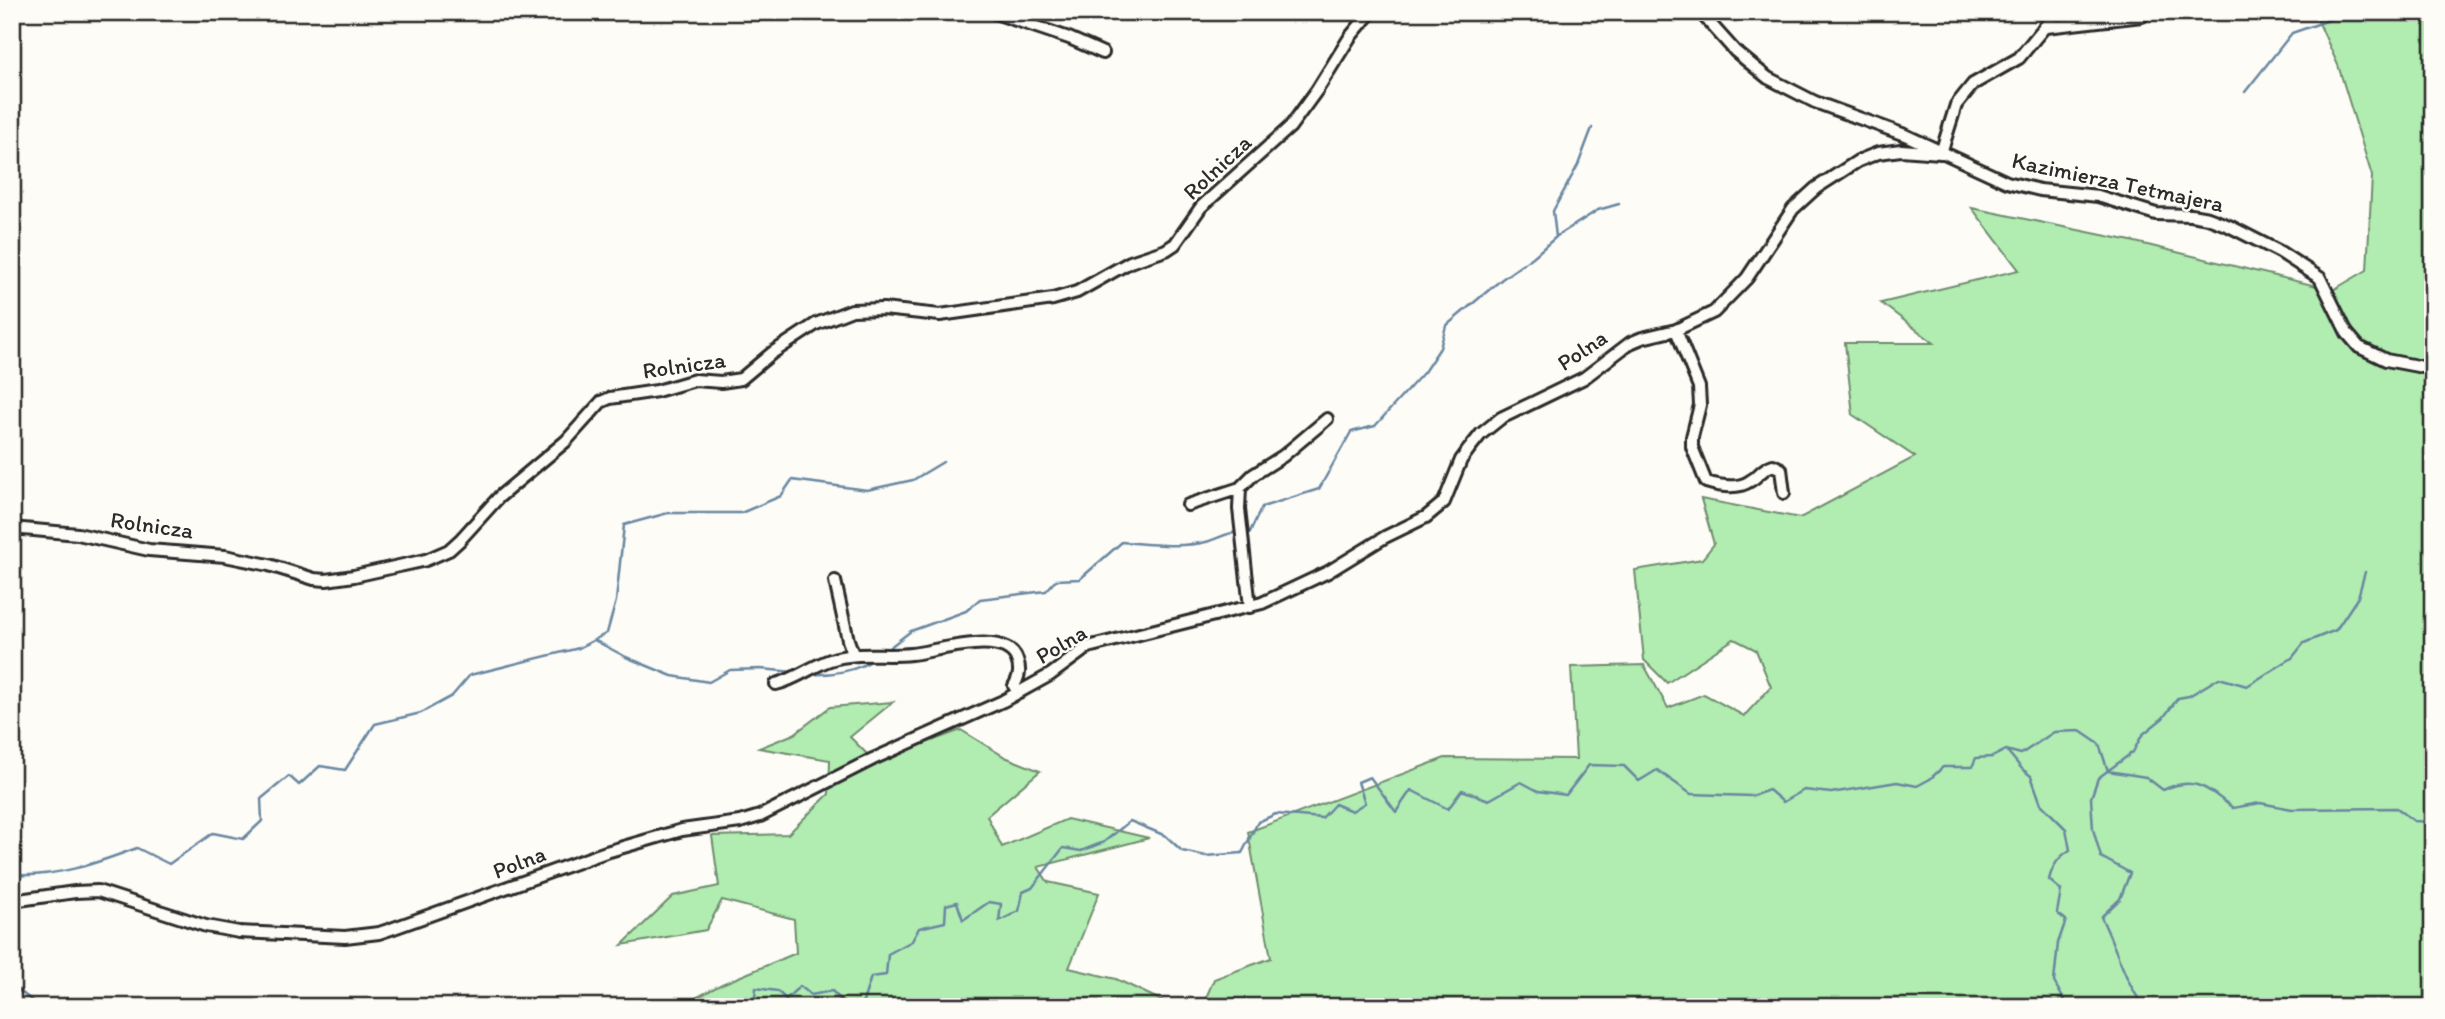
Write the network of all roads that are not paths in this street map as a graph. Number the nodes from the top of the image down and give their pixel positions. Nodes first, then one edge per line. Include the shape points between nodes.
1 (992, 12) edge
2 (1371, 12) edge
3 (1700, 12) edge
4 (2057, 12) edge
5 (2142, 16) dead end
6 (2046, 27) junction
7 (1103, 53) dead end
8 (1941, 153) junction
9 (1676, 330) junction
10 (2433, 369) edge
11 (1327, 419) dead end
12 (1240, 488) junction
13 (1784, 493) dead end
14 (1188, 505) dead end
15 (12, 528) edge
16 (835, 581) dead end
17 (1250, 607) junction
18 (853, 654) junction
19 (776, 684) dead end
20 (1019, 693) junction
21 (12, 901) edge

1 - 7 street
2 - 15 street, Rolnicza via 1290,127 1201,207 1166,250 1053,299 940,316 852,310 816,324 741,379 695,380 610,398 499,497 449,550 426,560 326,580 225,556 157,551 59,531
3 - 8 street, Kazimierza Tetmajera via 1735,51 1768,78
4 - 6 street
5 - 6 street
6 - 8 street via 2019,58 1973,85 1956,105
8 - 9 street, Polna via 1878,153 1833,176 1793,209 1730,298 1704,318
8 - 10 street, Kazimierza Tetmajera via 2018,186 2098,196 2155,215 2191,215 2229,226 2320,278 2347,333 2359,346 2386,360
9 - 13 street via 1699,387 1692,447 1706,482 1734,486 1773,465 1781,469
9 - 17 street, Polna via 1630,343 1584,378 1501,418 1469,449 1444,502 1426,517 1328,572
11 - 12 street
12 - 14 street
12 - 17 street
16 - 18 street
17 - 20 street, Polna via 1088,647 1051,676
18 - 19 street, Polna
18 - 20 street, Polna via 889,656 997,644 1015,654 1019,676 1014,686
20 - 21 street, Polna via 873,758 760,816 682,830 616,849 379,933 336,937 239,932 98,891

